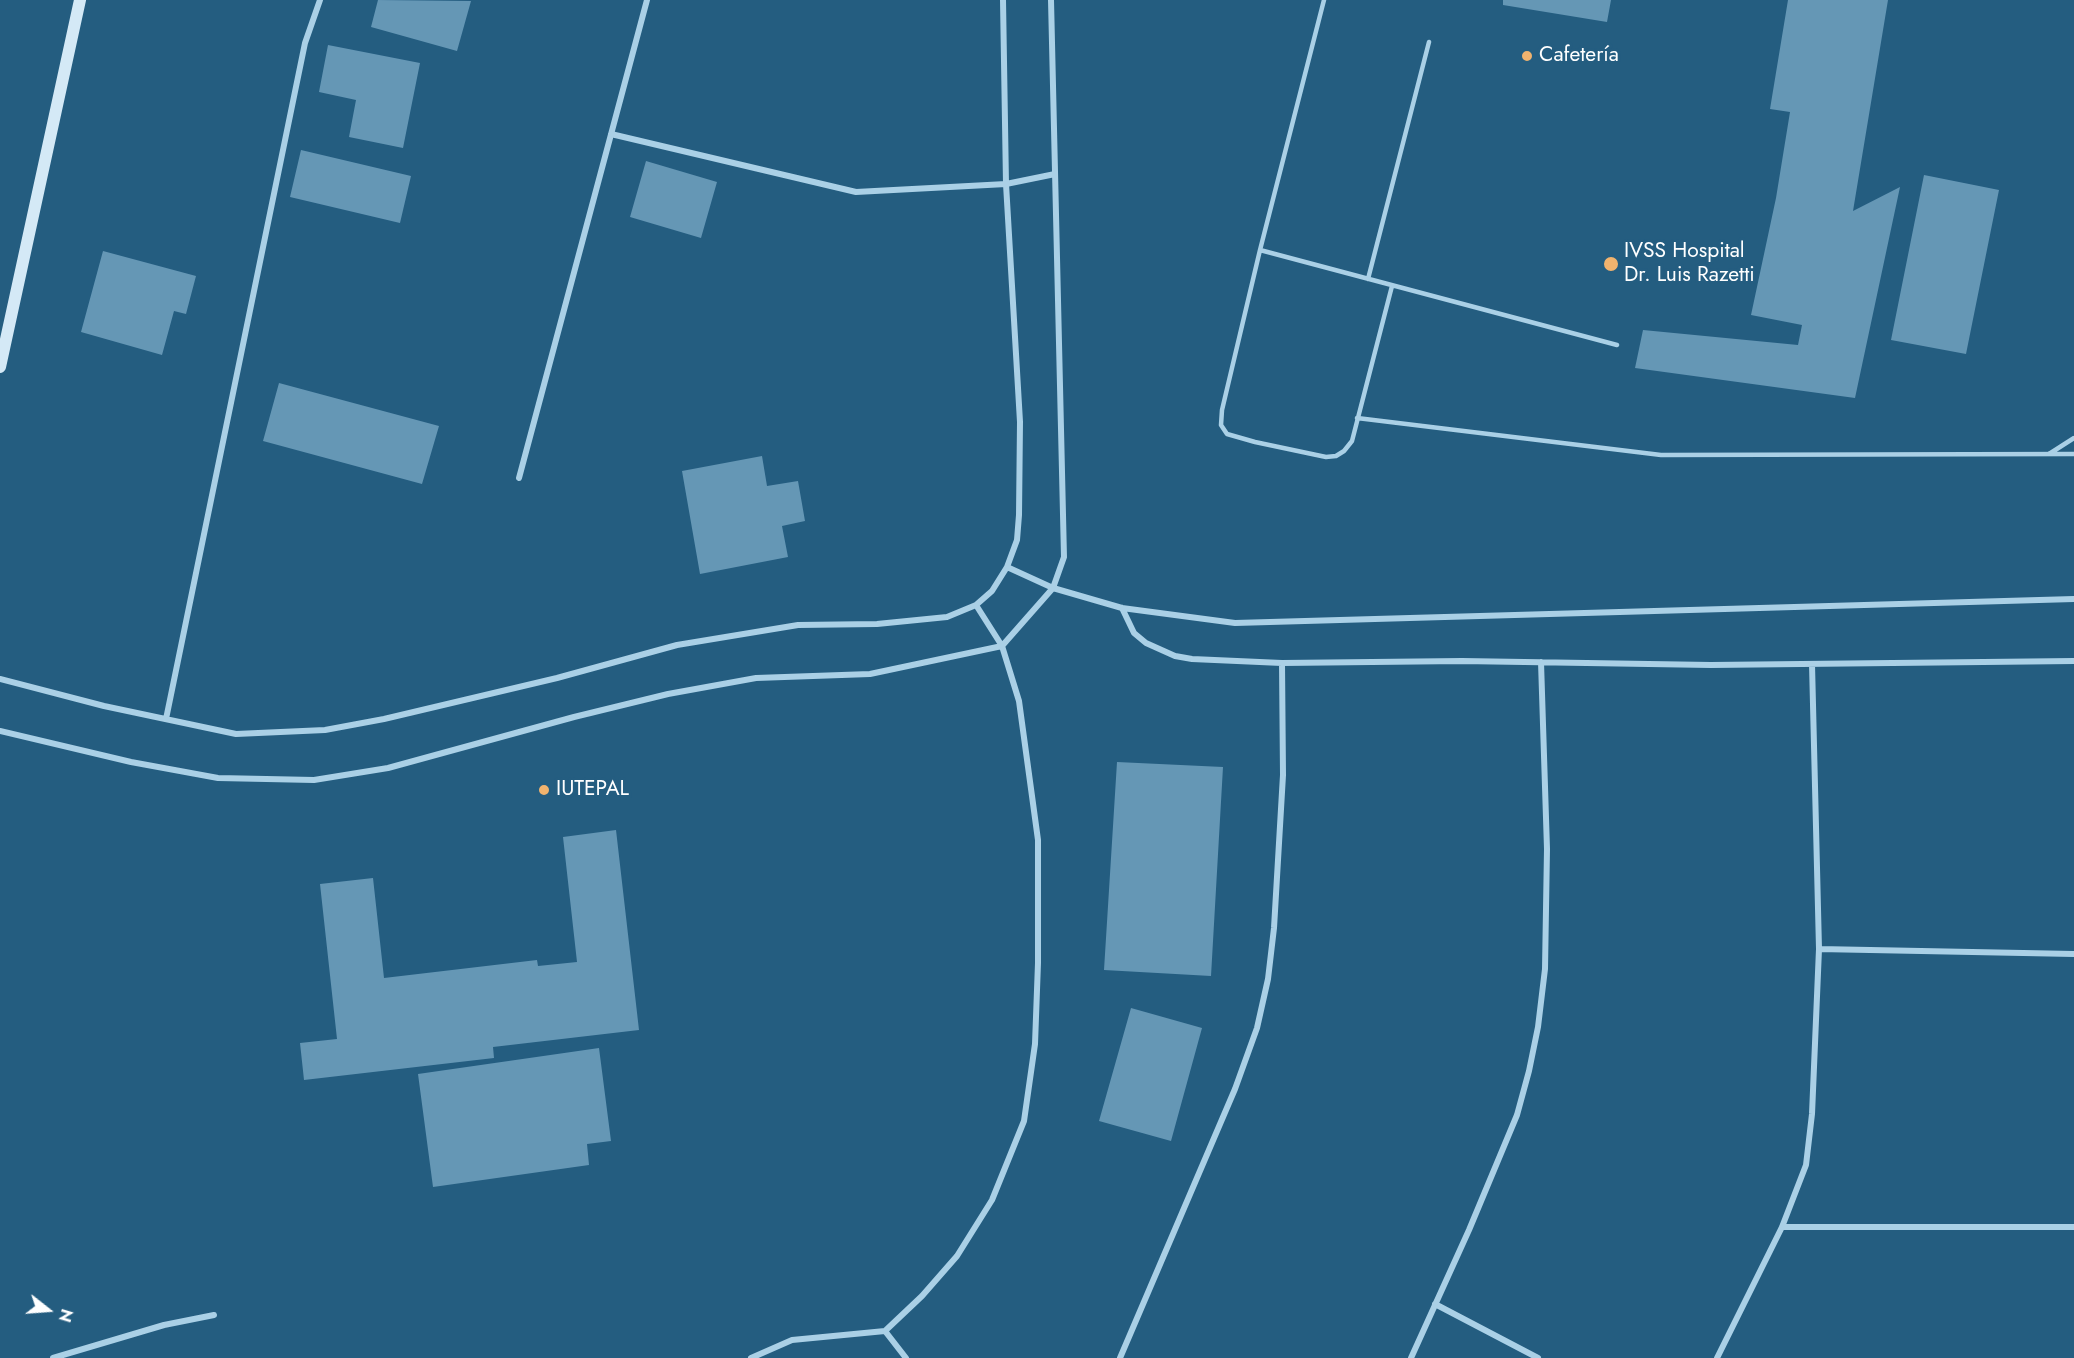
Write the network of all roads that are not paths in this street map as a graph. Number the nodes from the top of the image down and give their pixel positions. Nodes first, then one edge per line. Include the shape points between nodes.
1 (80, 0) edge
2 (320, 0) edge
3 (647, 0) edge
4 (1003, 0) edge
5 (1051, 0) edge
6 (1324, 0) edge
7 (1429, 42) dead end
8 (611, 134) junction
9 (1055, 174) junction
10 (1006, 184) junction
11 (1260, 250) junction
12 (1368, 279) junction
13 (1392, 286) junction
14 (1617, 345) dead end
15 (0, 367) edge
16 (1357, 418) junction
17 (2074, 438) edge
18 (2049, 454) junction
19 (2074, 454) edge
20 (519, 478) dead end
21 (1007, 567) junction
22 (1053, 588) junction
23 (2074, 599) edge
24 (976, 605) junction
25 (1122, 608) junction
26 (1002, 646) junction
27 (2074, 661) edge
28 (1541, 662) junction
29 (1282, 663) junction
30 (1812, 664) junction
31 (0, 679) edge
32 (166, 719) junction
33 (0, 731) edge
34 (1819, 950) junction
35 (2074, 954) edge
36 (1782, 1227) junction
37 (2074, 1227) edge
38 (1436, 1304) junction
39 (214, 1315) dead end
40 (885, 1331) junction
41 (53, 1358) edge
42 (751, 1358) edge
43 (906, 1358) edge
44 (1120, 1358) edge
45 (1412, 1358) edge
46 (1538, 1358) edge
47 (1717, 1358) edge

1 - 15 main road
2 - 32 street via 305,43
3 - 8 street
4 - 10 street
5 - 9 street
6 - 11 lane
7 - 12 lane
8 - 10 street via 856,192
8 - 20 street
9 - 10 street
9 - 22 street via 1064,557
10 - 21 street via 1020,422 1017,540
11 - 12 lane
11 - 16 lane via 1221,425 1227,434 1326,457 1344,451 1352,441
12 - 13 lane
13 - 14 lane
13 - 16 lane
16 - 18 lane via 1661,455
17 - 18 lane
18 - 19 lane
21 - 22 street
21 - 24 street via 992,591
22 - 25 street
22 - 26 street
23 - 25 street via 1235,623
24 - 26 street
24 - 32 street via 947,617 877,624 798,625 677,645 523,686 326,730 236,734
25 - 29 street via 1134,633 1152,647 1175,656
26 - 33 street via 870,674 756,678 668,694 388,768 314,780 218,778
26 - 40 street via 1019,701 1038,840 1035,1044 1024,1121 992,1200 957,1256
27 - 30 street
28 - 29 street
28 - 30 street
28 - 38 street via 1547,849 1545,969 1538,1027 1517,1115
29 - 44 street via 1283,775 1274,928 1257,1029
30 - 34 street
31 - 32 street
34 - 35 street
34 - 36 street via 1806,1165
36 - 37 street
36 - 47 street
38 - 45 street
38 - 46 street
39 - 41 street via 164,1325
40 - 42 street via 792,1340
40 - 43 street

